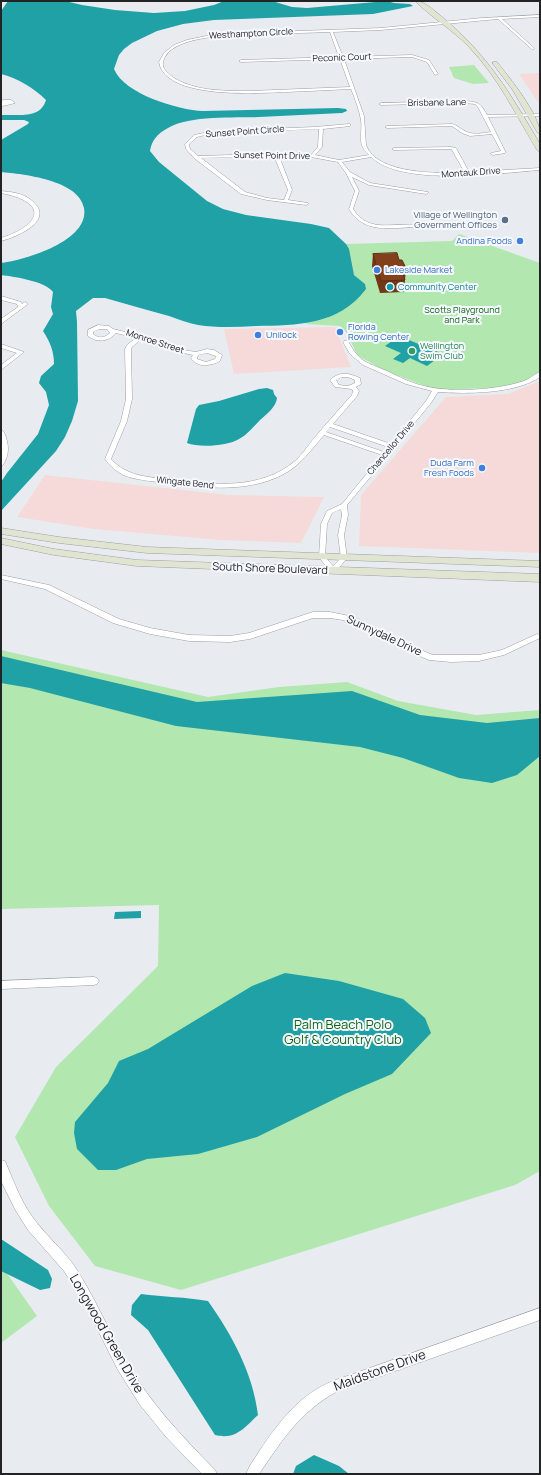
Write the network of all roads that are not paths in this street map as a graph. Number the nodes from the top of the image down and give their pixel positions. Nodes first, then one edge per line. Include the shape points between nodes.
1 (418, 1) edge
2 (427, 1) edge
3 (540, 16) edge
4 (499, 18) junction
5 (456, 22) junction
6 (447, 23) junction
7 (463, 29) dead end
8 (331, 31) junction
9 (533, 49) dead end
10 (341, 58) junction
11 (492, 58) dead end
12 (241, 61) dead end
13 (436, 74) dead end
14 (352, 88) junction
15 (381, 104) dead end
16 (530, 115) junction
17 (540, 115) edge
18 (520, 117) junction
19 (486, 118) junction
20 (349, 125) dead end
21 (387, 127) dead end
22 (321, 128) junction
23 (540, 132) edge
24 (494, 133) junction
25 (394, 149) dead end
26 (540, 150) edge
27 (493, 154) dead end
28 (276, 155) junction
29 (312, 156) junction
30 (371, 156) junction
31 (196, 157) junction
32 (339, 161) junction
33 (540, 169) edge
34 (348, 173) junction
35 (468, 174) junction
36 (1, 192) edge
37 (426, 193) dead end
38 (285, 202) junction
39 (306, 204) dead end
40 (415, 226) dead end
41 (1, 240) edge
42 (2, 300) edge
43 (1, 322) edge
44 (113, 331) dead end
45 (140, 337) junction
46 (346, 342) dead end
47 (1, 346) edge
48 (196, 354) dead end
49 (1, 360) edge
50 (8, 362) junction
51 (1, 368) edge
52 (540, 374) edge
53 (353, 387) dead end
54 (436, 390) junction
55 (329, 425) junction
56 (1, 432) edge
57 (350, 432) junction
58 (323, 433) junction
59 (344, 440) junction
60 (393, 446) junction
61 (387, 455) junction
62 (1, 464) edge
63 (344, 505) junction
64 (1, 531) edge
65 (1, 541) edge
66 (322, 557) junction
67 (344, 558) junction
68 (540, 564) edge
69 (333, 571) junction
70 (1, 577) edge
71 (540, 578) edge
72 (537, 637) dead end
73 (94, 981) dead end
74 (1, 985) edge
75 (1, 1165) edge
76 (540, 1314) edge
77 (211, 1474) edge
78 (252, 1474) edge

1 - 6 main road
2 - 5 main road
3 - 4 street, Westhampton Circle
4 - 5 street, Westhampton Circle
4 - 9 street
5 - 6 street, Westhampton Circle
5 - 7 main road
6 - 8 street, Westhampton Circle
6 - 18 main road via 486,63
8 - 10 street
8 - 14 street, Westhampton Circle via 232,34 200,38 171,49 163,57 161,65 165,73 175,80 213,90 244,92
10 - 12 street, Peconic Court
10 - 13 street, Peconic Court via 415,56 429,61
10 - 14 street
11 - 16 main road
14 - 30 street via 362,116 363,144
15 - 19 street, Brisbane Lane via 468,102 478,105
16 - 17 street
16 - 18 street
16 - 23 main road
18 - 19 street
18 - 26 main road
19 - 24 street, Brisbane Lane
20 - 22 street, Sunset Point Circle
21 - 24 street via 452,125 468,133
22 - 29 street via 319,149
22 - 31 street, Sunset Point Circle via 206,133 194,137 187,144
24 - 27 street, Brisbane Lane via 503,152
25 - 35 street via 454,149
28 - 29 street, Sunset Point Drive
28 - 31 street, Sunset Point Drive
28 - 38 street via 290,190
29 - 32 street, Sunset Point Drive
30 - 32 street, Sunset Point Drive
30 - 35 street, Montauk Drive via 390,166 408,171 438,175
31 - 38 street via 240,191 258,198
32 - 34 street
33 - 35 street, Montauk Drive
34 - 37 street via 369,184
34 - 40 street via 357,191 351,209 356,219 372,225
36 - 41 street via 26,198 35,205 38,212 36,221 29,228
38 - 39 street
42 - 43 street via 23,305
44 - 45 street, Monroe Street
45 - 48 street, Monroe Street via 165,347
45 - 58 street, Wingate Bend via 128,349 129,398 124,421 108,459 119,471 146,478 193,484 230,487 254,483 295,464
46 - 54 street via 348,349 356,358 367,365 415,385
47 - 50 street via 21,352
49 - 50 street
50 - 51 street
52 - 54 street via 528,382 509,387
53 - 55 street, Wingate Bend via 355,395
54 - 60 street, Chancellor Drive
55 - 57 street
55 - 58 street, Wingate Bend
56 - 62 street via 6,457
57 - 59 street
57 - 60 street
58 - 59 street
59 - 61 street
60 - 61 street, Chancellor Drive
61 - 63 street, Chancellor Drive
63 - 66 street, Chancellor Drive via 329,512 324,524
63 - 67 street via 341,535
64 - 66 main road, South Shore Boulevard via 146,550
65 - 69 main road, South Shore Boulevard via 54,552 137,563
66 - 67 main road, South Shore Boulevard
66 - 69 street
67 - 68 main road, South Shore Boulevard
67 - 69 street
69 - 71 main road, South Shore Boulevard
70 - 72 street, Sunnydale Drive via 47,587 116,621 150,631 189,638 230,639 250,636 313,616 330,615 351,619 432,658 479,658 504,652
73 - 74 street
75 - 77 street, Longwood Green Drive via 6,1180 32,1226 68,1268 88,1297 122,1366 144,1401 171,1434
76 - 78 street, Maidstone Drive via 321,1393 290,1418

